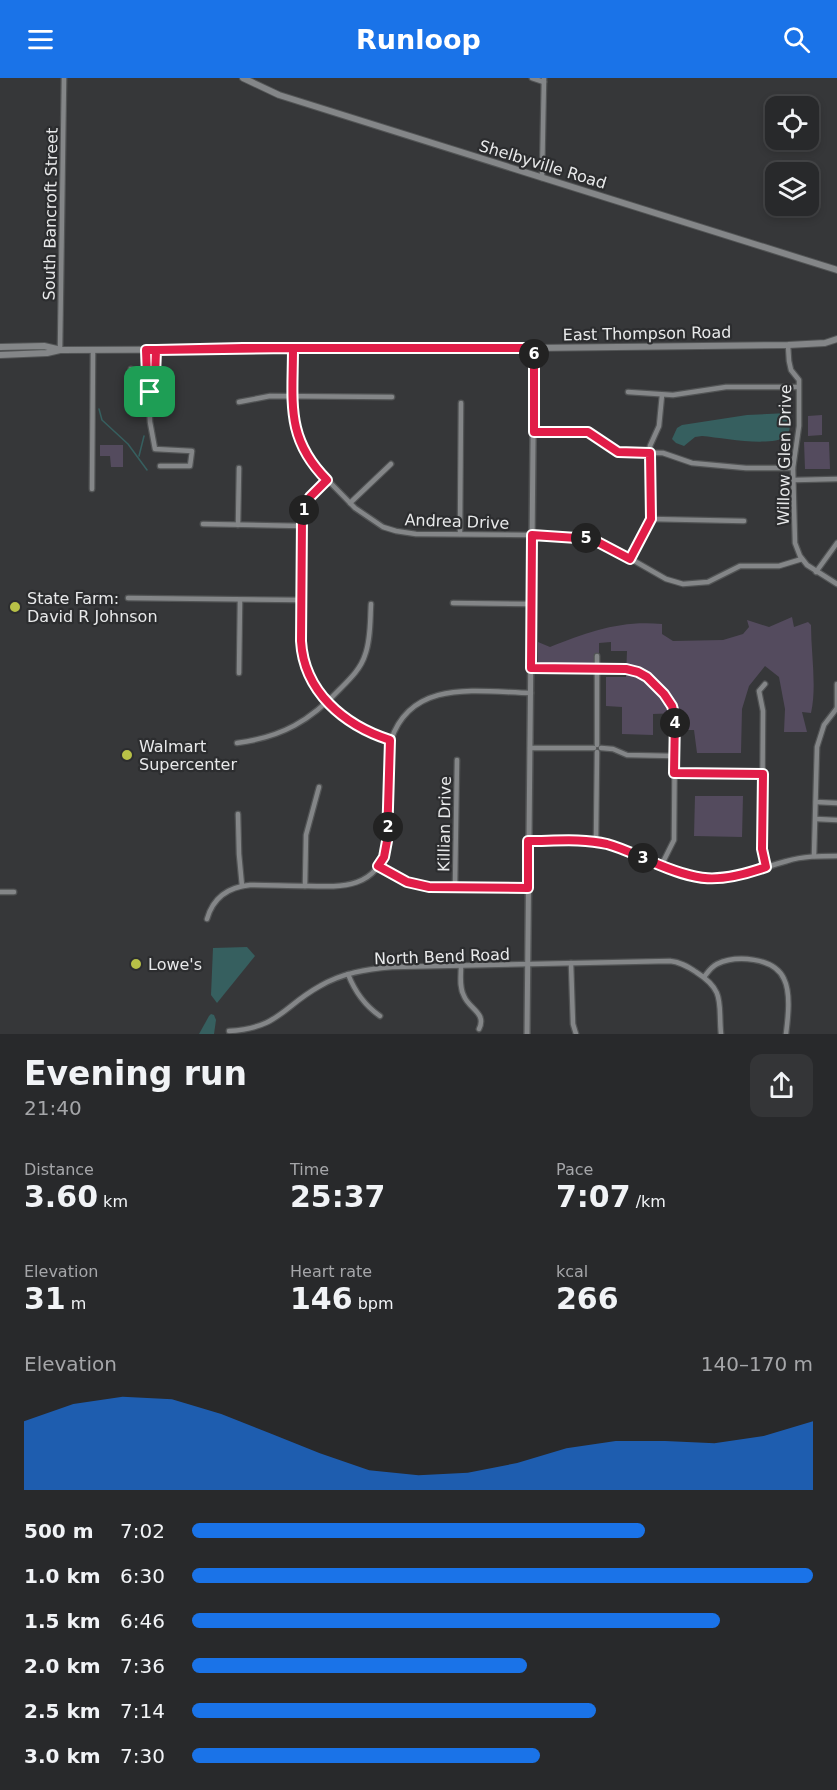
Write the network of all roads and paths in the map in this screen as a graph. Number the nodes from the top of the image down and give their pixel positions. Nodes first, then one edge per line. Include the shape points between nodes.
1 (64, 78) edge
2 (243, 78) edge
3 (532, 78) edge
4 (544, 80) edge
5 (542, 178) junction
6 (837, 270) edge
7 (837, 339) edge
8 (788, 345) junction
9 (0, 347) edge
10 (293, 348) junction
11 (534, 348) junction
12 (60, 350) junction
13 (93, 350) junction
14 (146, 350) junction
15 (156, 350) junction
16 (0, 355) edge
17 (131, 369) dead end
18 (798, 387) junction
19 (150, 392) junction
20 (628, 392) dead end
21 (662, 395) junction
22 (293, 396) junction
23 (392, 397) dead end
24 (150, 400) junction
25 (239, 402) dead end
26 (461, 403) dead end
27 (534, 432) junction
28 (650, 453) junction
29 (391, 464) dead end
30 (160, 466) dead end
31 (239, 468) dead end
32 (794, 468) junction
33 (837, 479) edge
34 (327, 480) junction
35 (794, 480) junction
36 (92, 489) dead end
37 (350, 503) junction
38 (651, 519) junction
39 (744, 521) dead end
40 (203, 524) dead end
41 (238, 525) junction
42 (302, 526) junction
43 (460, 534) junction
44 (532, 535) junction
45 (837, 543) edge
46 (630, 559) junction
47 (802, 559) junction
48 (816, 572) junction
49 (837, 584) edge
50 (128, 598) dead end
51 (240, 600) junction
52 (301, 600) junction
53 (453, 603) dead end
54 (371, 604) dead end
55 (532, 604) junction
56 (597, 656) dead end
57 (531, 668) junction
58 (597, 669) junction
59 (239, 673) dead end
60 (765, 684) dead end
61 (837, 684) edge
62 (531, 693) junction
63 (328, 703) junction
64 (837, 709) edge
65 (390, 740) junction
66 (237, 743) dead end
67 (530, 748) junction
68 (597, 748) junction
69 (674, 756) junction
70 (457, 760) dead end
71 (674, 773) junction
72 (763, 774) junction
73 (319, 787) dead end
74 (816, 802) junction
75 (837, 802) edge
76 (238, 814) dead end
77 (816, 819) junction
78 (837, 820) edge
79 (528, 841) junction
80 (596, 842) junction
81 (814, 856) junction
82 (837, 856) edge
83 (378, 866) junction
84 (661, 866) junction
85 (766, 867) junction
86 (242, 886) junction
87 (305, 886) junction
88 (455, 888) junction
89 (528, 888) junction
90 (0, 892) edge
91 (14, 892) dead end
92 (207, 919) dead end
93 (571, 963) junction
94 (461, 966) junction
95 (527, 966) junction
96 (348, 974) junction
97 (704, 977) junction
98 (380, 1016) dead end
99 (479, 1029) dead end
100 (229, 1031) dead end
101 (526, 1034) edge
102 (576, 1034) edge
103 (722, 1034) edge
104 (786, 1034) edge

1 - 12 street, South Bancroft Street
2 - 5 main road, Shelbyville Road via 279,95
3 - 4 street
4 - 5 street
5 - 6 main road, Shelbyville Road
7 - 8 main road, East Thompson Road
8 - 11 main road, East Thompson Road
8 - 18 street, Willow Glen Drive
9 - 12 main road, East Thompson Road via 44,346
10 - 11 main road, East Thompson Road
10 - 15 main road, East Thompson Road
10 - 22 street, Andrea Drive
11 - 27 street
12 - 13 main road, East Thompson Road
12 - 16 main road, East Thompson Road
13 - 14 main road, East Thompson Road
13 - 36 street
14 - 15 main road, East Thompson Road
14 - 19 street
15 - 19 street
17 - 24 street via 131,399
18 - 21 street via 731,387
18 - 32 street, Willow Glen Drive
19 - 24 street
20 - 21 street
21 - 28 street via 659,426
22 - 23 street
22 - 25 street
22 - 34 street, Andrea Drive via 300,444
24 - 30 street via 155,449 192,451 191,466
26 - 43 street
27 - 28 street via 588,432 618,452
27 - 44 street
28 - 32 street via 692,463
28 - 38 street
29 - 37 street
31 - 41 street
32 - 35 street, Willow Glen Drive
33 - 35 street
34 - 37 street, Andrea Drive
34 - 42 street via 308,501
35 - 47 street, Willow Glen Drive via 795,539
37 - 43 street, Andrea Drive via 367,518 391,530
38 - 39 street
38 - 46 street
40 - 41 street
41 - 42 street
42 - 52 street
43 - 44 street, Andrea Drive
44 - 46 street, Andrea Drive via 592,539
44 - 55 street
45 - 48 street
46 - 47 street, Andrea Drive via 666,579 695,585 740,566 779,566
47 - 48 street
48 - 49 street
50 - 51 street
51 - 52 street
51 - 59 street
52 - 63 street via 304,665 312,684
53 - 55 street
54 - 63 street via 365,655 358,669
55 - 57 street
56 - 58 street
57 - 58 street
57 - 62 street
58 - 68 street
58 - 69 street via 626,669 642,674 667,696 674,714
60 - 72 street via 759,691 764,711
61 - 64 street
62 - 65 street via 436,694 406,713
62 - 67 street
63 - 65 street via 362,728
63 - 66 street via 291,728
64 - 74 street via 826,721 818,741
65 - 83 street via 387,841
67 - 68 street
67 - 79 street
68 - 69 street via 627,755
68 - 80 street
69 - 71 street
70 - 88 street, Killian Drive
71 - 72 street
71 - 84 street via 674,840
72 - 85 street via 762,849
73 - 87 street via 306,835
74 - 75 street
74 - 77 street
76 - 86 street
77 - 78 street
77 - 81 street
79 - 80 street
79 - 89 street
80 - 84 street
81 - 82 street
81 - 85 street
83 - 87 street via 347,886
83 - 88 street via 416,885
84 - 85 street via 691,877 717,879
86 - 87 street
86 - 92 street via 219,898
88 - 89 street
89 - 95 street
90 - 91 street
93 - 95 street, North Bend Road
93 - 97 street, North Bend Road via 676,962
93 - 102 street
94 - 95 street, North Bend Road
94 - 96 street, North Bend Road via 385,968
94 - 99 street via 463,994 481,1016
95 - 101 street
96 - 98 street via 363,1002
96 - 100 street, North Bend Road via 316,988 269,1022
97 - 103 street via 719,995
97 - 104 street via 713,967 727,961 758,960 771,964 787,987

